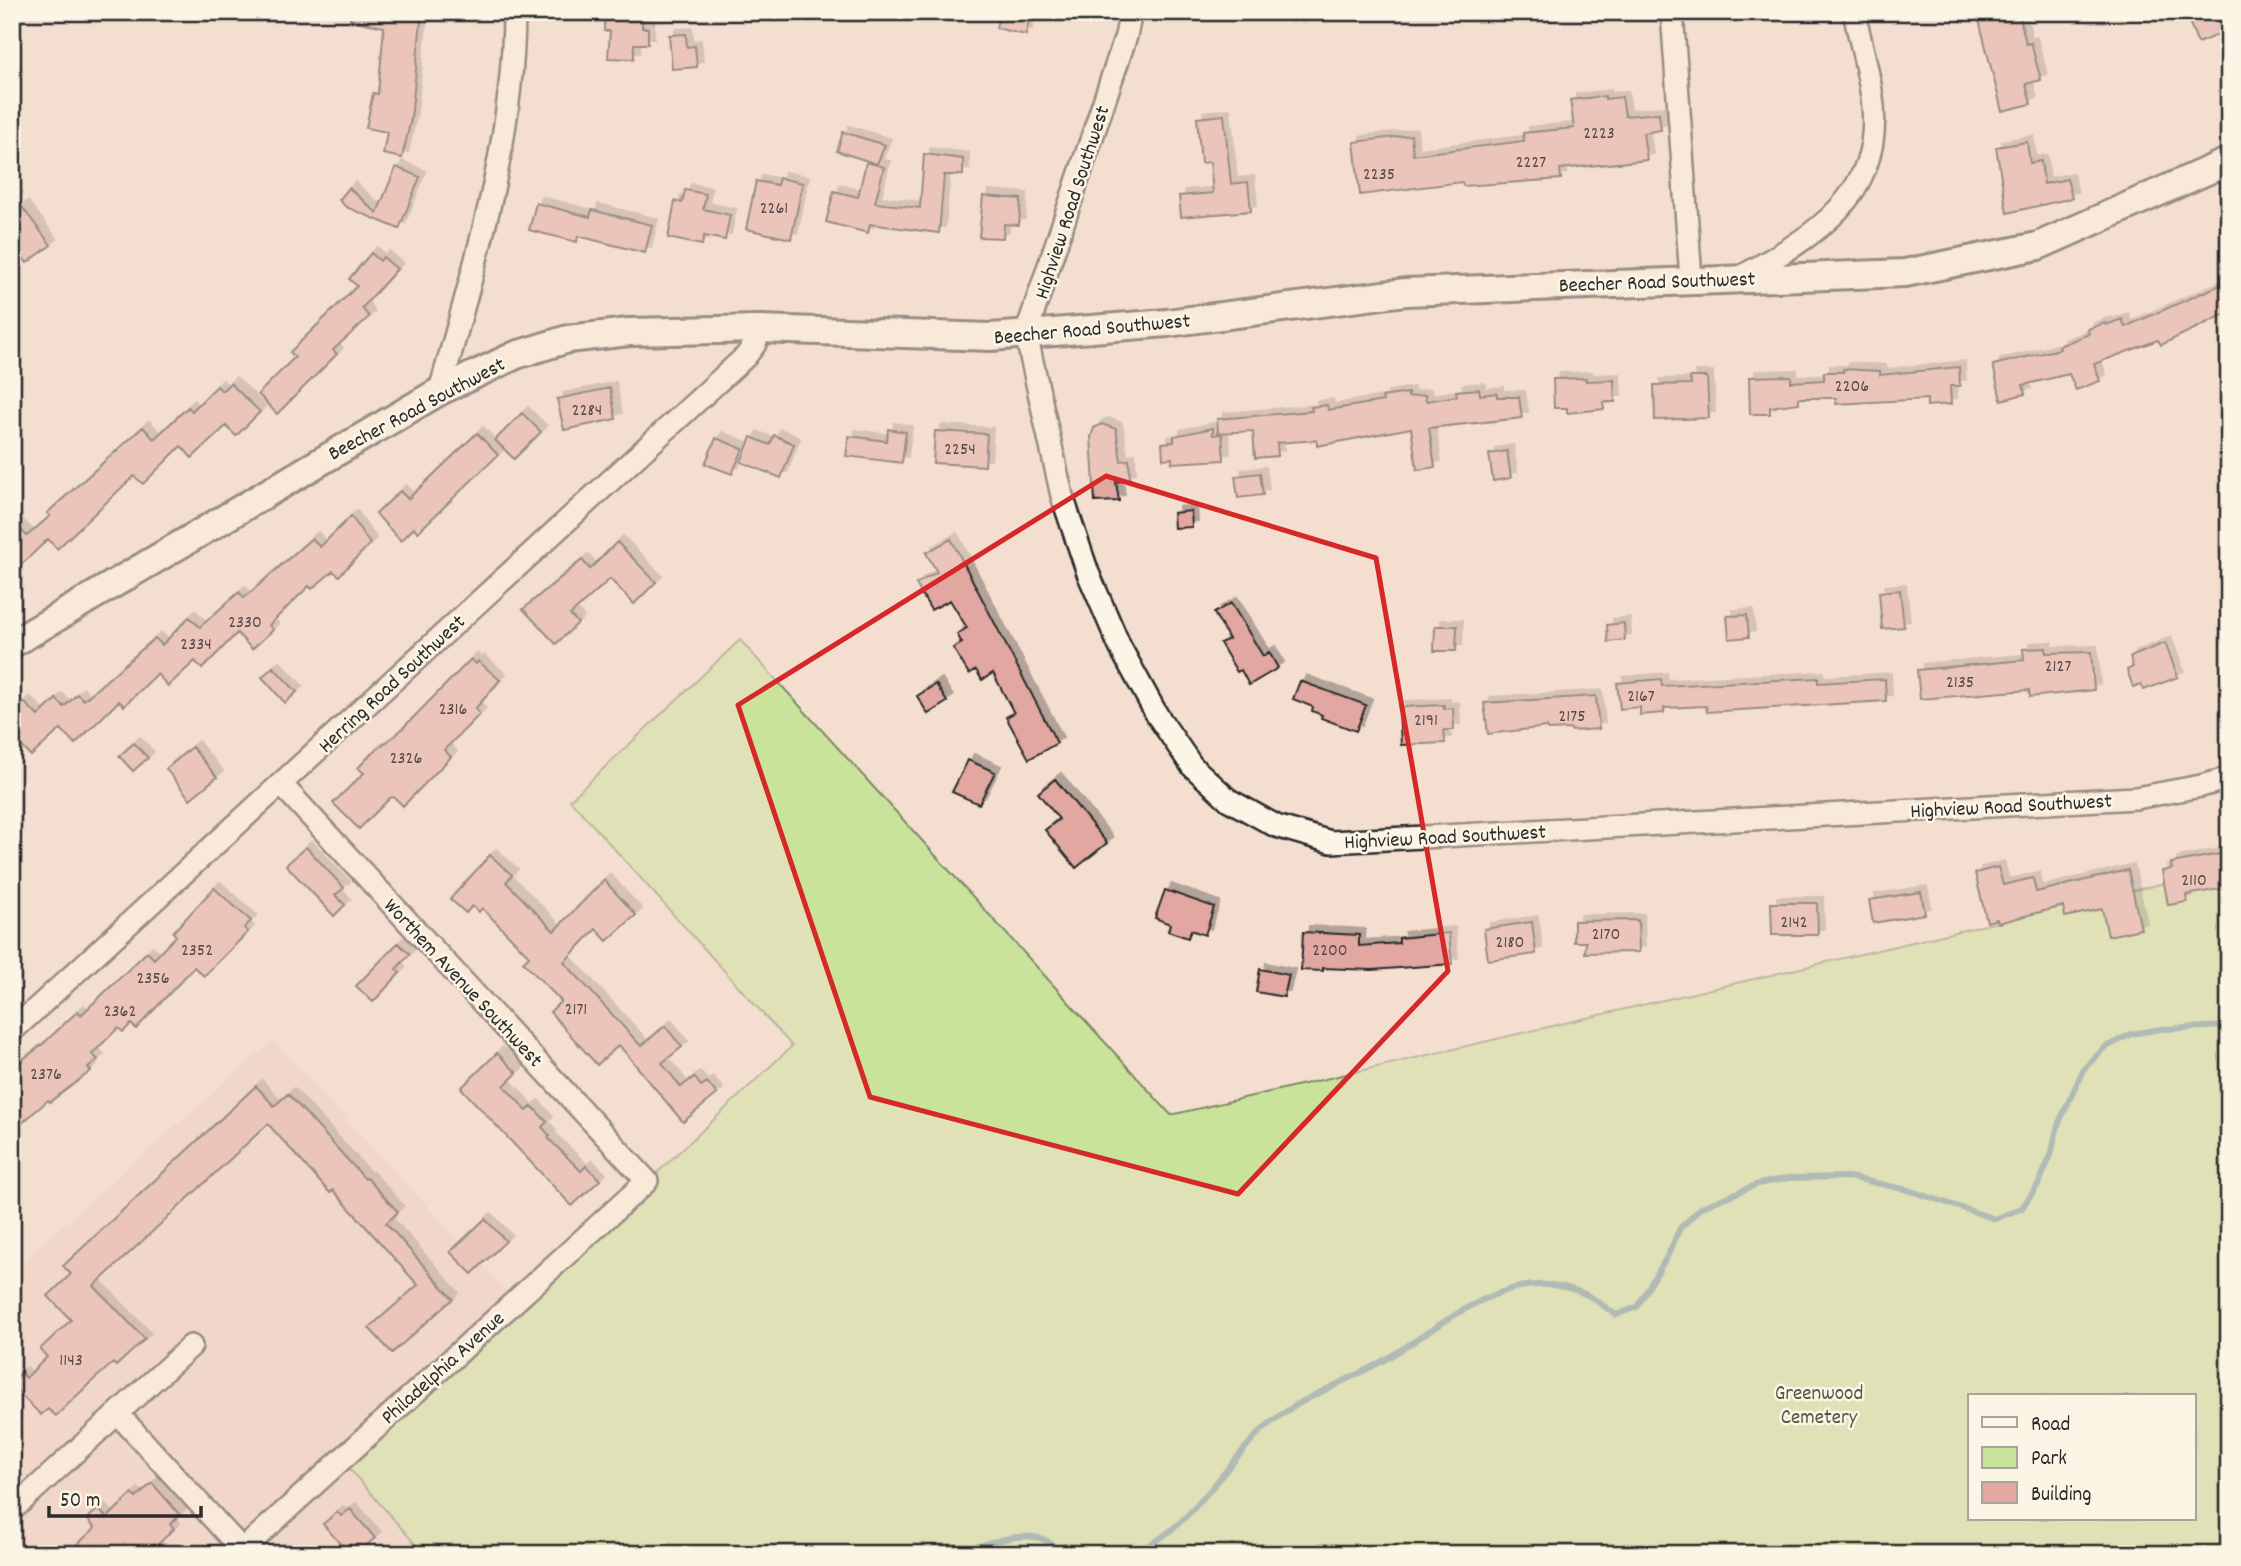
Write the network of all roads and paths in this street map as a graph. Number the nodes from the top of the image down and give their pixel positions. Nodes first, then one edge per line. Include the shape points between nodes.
1 (514, 12) edge
2 (1131, 12) edge
3 (1672, 12) edge
4 (1854, 12) edge
5 (2229, 161) edge
6 (1739, 278) junction
7 (1691, 279) junction
8 (761, 329) junction
9 (1026, 334) junction
10 (440, 391) junction
11 (12, 644) edge
12 (2229, 778) edge
13 (281, 784) junction
14 (12, 1031) edge
15 (647, 1181) joint
16 (191, 1346) dead end
17 (118, 1414) junction
18 (12, 1510) edge
19 (240, 1552) edge

1 - 10 street via 498,178
2 - 9 street, Highview Road Southwest
3 - 7 street
4 - 6 street via 1873,98 1866,164 1849,198 1825,225
5 - 6 street, Beecher Road Southwest via 2038,246 1905,273
6 - 7 street, Beecher Road Southwest
7 - 9 street, Beecher Road Southwest via 1406,292 1167,323
8 - 9 street, Beecher Road Southwest via 991,337
8 - 10 street, Beecher Road Southwest via 629,332 568,339 516,355
8 - 13 street, Herring Road Southwest via 746,356
9 - 12 street, Highview Road Southwest via 1062,496 1087,573 1120,647 1157,715 1192,766 1229,800 1276,826 1331,842 2136,798
10 - 11 street, Beecher Road Southwest
13 - 14 street, Herring Road Southwest
13 - 15 street, Worthem Avenue Southwest
15 - 19 street, Philadelphia Avenue
16 - 17 street
17 - 18 street
17 - 19 street

